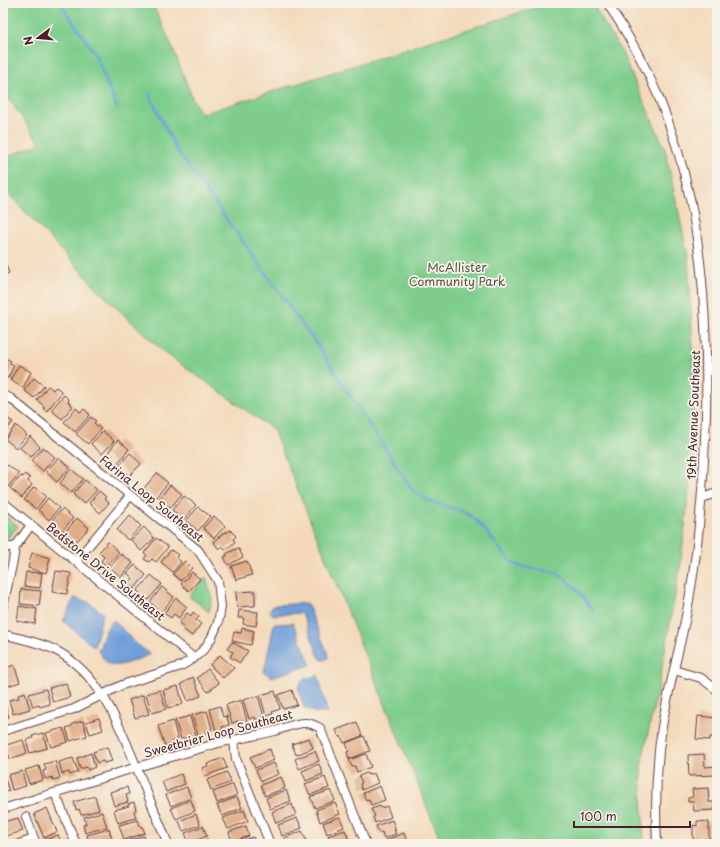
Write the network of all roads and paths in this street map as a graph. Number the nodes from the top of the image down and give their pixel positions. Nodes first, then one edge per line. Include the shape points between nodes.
1 (607, 3) edge
2 (717, 365) edge
3 (706, 368) junction
4 (3, 395) edge
5 (717, 494) edge
6 (130, 496) junction
7 (702, 498) junction
8 (3, 502) edge
9 (31, 525) junction
10 (3, 547) edge
11 (15, 547) junction
12 (76, 561) junction
13 (3, 606) edge
14 (3, 634) edge
15 (194, 658) junction
16 (674, 670) junction
17 (717, 690) edge
18 (102, 694) junction
19 (3, 731) edge
20 (234, 740) junction
21 (137, 767) junction
22 (55, 793) junction
23 (3, 809) edge
24 (26, 818) dead end
25 (35, 842) edge
26 (362, 843) edge
27 (19, 844) edge
28 (76, 844) edge
29 (168, 844) edge
30 (270, 844) edge
31 (657, 844) edge

1 - 3 street, 19th Avenue Southeast via 647,70 676,144 698,237 703,280
2 - 3 street
3 - 7 street, 19th Avenue Southeast
4 - 6 street, Farina Loop Southeast via 10,398
5 - 7 street
6 - 12 street
6 - 15 street, Farina Loop Southeast via 198,550 218,582 221,608 218,623 205,648
7 - 16 street, 19th Avenue Southeast via 690,598
8 - 9 street, Bedstone Drive Southeast
9 - 11 street
9 - 12 street, Bedstone Drive Southeast
10 - 11 street
11 - 13 street
12 - 15 street, Bedstone Drive Southeast
14 - 18 street via 41,644 56,651 79,668
15 - 18 street, Farina Loop Southeast via 181,666
16 - 17 street via 701,678
16 - 31 street, 19th Avenue Southeast via 659,752
18 - 19 street, Farina Loop Southeast via 74,709
18 - 21 street via 122,730
20 - 21 street, Sweetbrier Loop Southeast
20 - 26 street, Sweetbrier Loop Southeast via 298,724 312,724 320,728
20 - 30 street via 236,759
21 - 22 street, Sweetbrier Loop Southeast
21 - 29 street
22 - 23 street, Sweetbrier Loop Southeast
22 - 28 street
24 - 25 street
25 - 27 street

